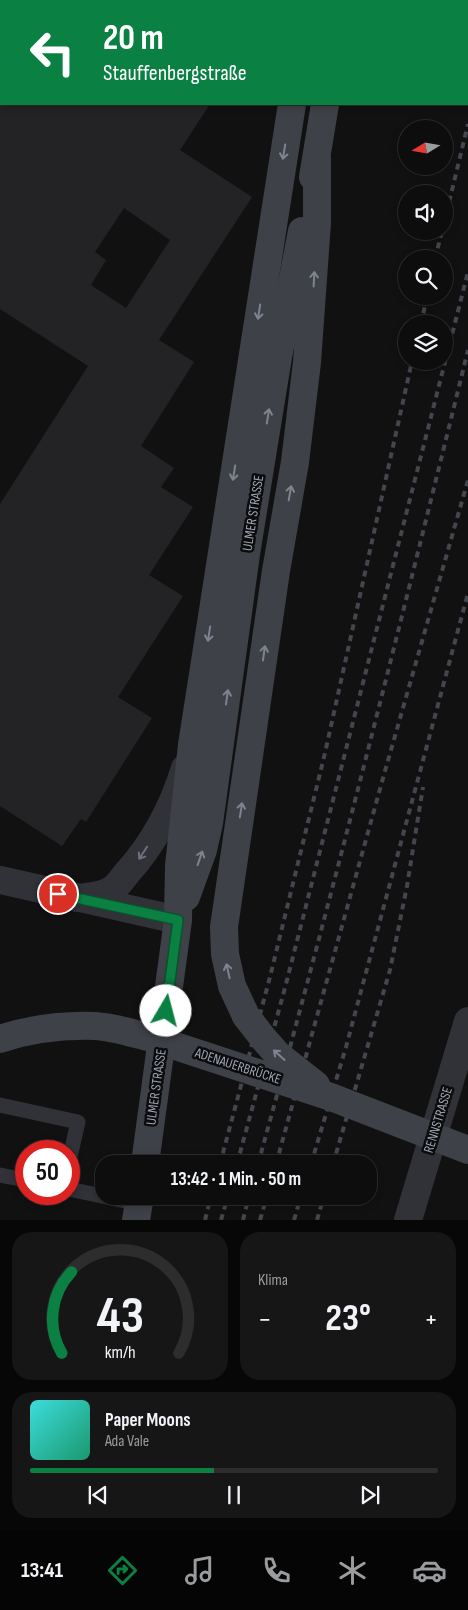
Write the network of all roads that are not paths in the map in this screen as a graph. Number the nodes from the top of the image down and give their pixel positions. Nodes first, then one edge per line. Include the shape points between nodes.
1 (292, 105) edge
2 (325, 105) edge
3 (317, 159) junction
4 (192, 745) junction
5 (0, 880) edge
6 (77, 898) junction
7 (178, 920) junction
8 (468, 1021) edge
9 (0, 1039) edge
10 (331, 1097) junction
11 (0, 1105) edge
12 (74, 1140) edge
13 (468, 1150) edge
14 (146, 1155) edge
15 (0, 1175) edge
16 (15, 1178) edge
17 (80, 1192) edge
18 (138, 1207) edge
19 (408, 1220) edge

1 -> 4 main road, ULMER STRASSE
2 - 3 main road, ULMER STRASSE
7 -> 3 main road, ULMER STRASSE via 203,850 209,823 274,377
10 -> 3 main road, bridge via 278,1055 246,1016 232,986 225,954 224,927 295,462 312,310
4 -> 6 street, ULMER STRASSE via 168,812 141,857 114,888 99,895
4 - 7 main road, ULMER STRASSE via 178,866
5 - 6 street
6 - 7 street
7 - 14 main road, ULMER STRASSE
8 - 19 street, RENNSTRASSE
9 - 10 main road, ADENAUERBRÜCKE, bridge via 40,1029 96,1026 121,1030
10 - 13 main road, ADENAUERBRÜCKE, bridge
11 - 12 lane via 78,1122
15 - 16 lane
17 - 18 lane

